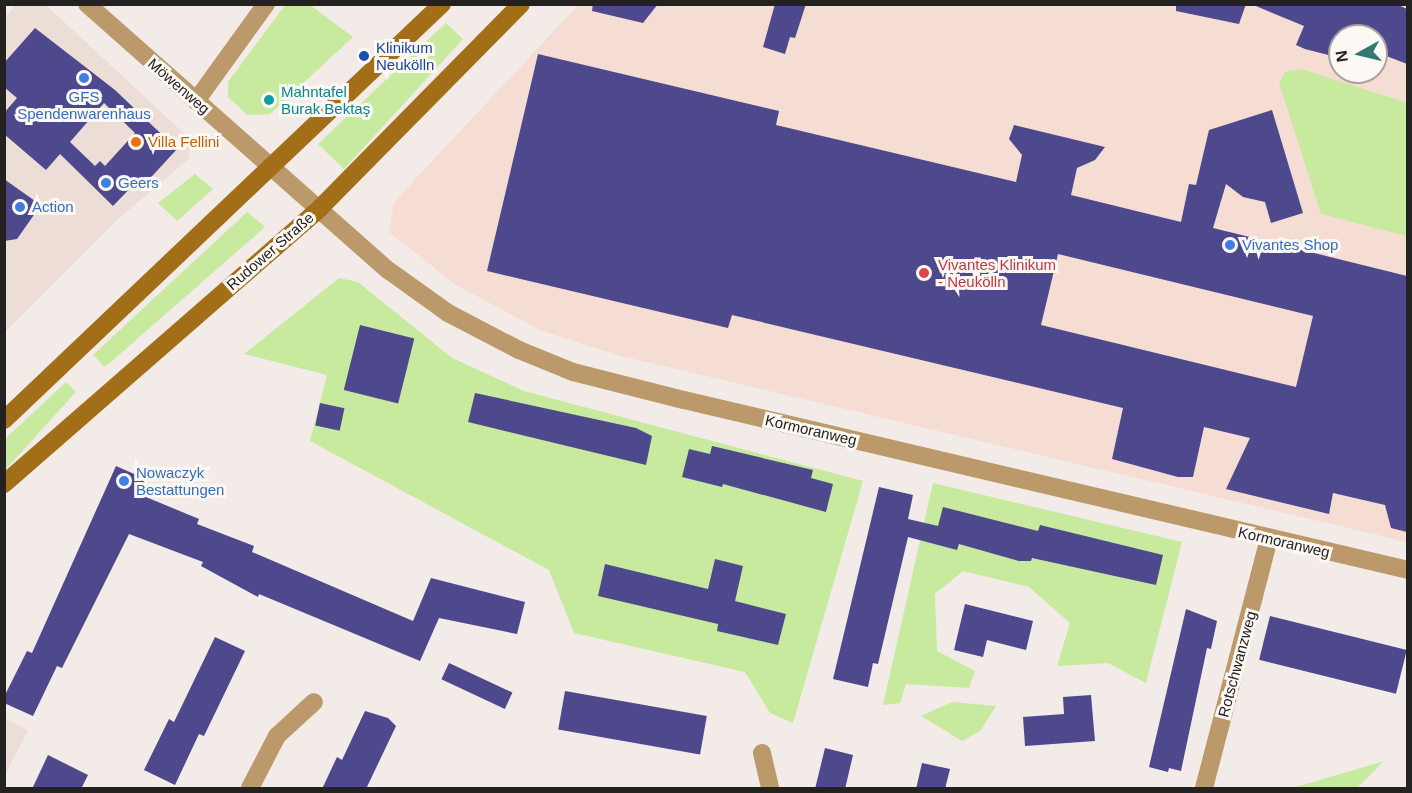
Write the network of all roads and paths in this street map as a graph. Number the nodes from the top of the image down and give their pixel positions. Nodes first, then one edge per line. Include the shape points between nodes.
1 (87, 4) edge
2 (266, 4) edge
3 (442, 4) edge
4 (522, 4) edge
5 (196, 101) junction
6 (272, 166) junction
7 (320, 208) junction
8 (4, 420) edge
9 (4, 484) edge
10 (1269, 539) junction
11 (1407, 570) edge
12 (314, 702) dead end
13 (762, 753) dead end
14 (250, 789) edge
15 (770, 789) edge
16 (1204, 789) edge

1 - 5 street, Möwenweg
2 - 5 street
3 - 6 main road
4 - 7 main road, Rudower Straße
5 - 6 street, Möwenweg
6 - 7 street, Kormoranweg
6 - 8 main road
7 - 9 main road, Rudower Straße
7 - 10 street, Kormoranweg via 388,270 448,313 519,350 573,372
10 - 11 street, Kormoranweg
10 - 16 street, Rotschwanzweg
12 - 14 street via 277,736
13 - 15 street

